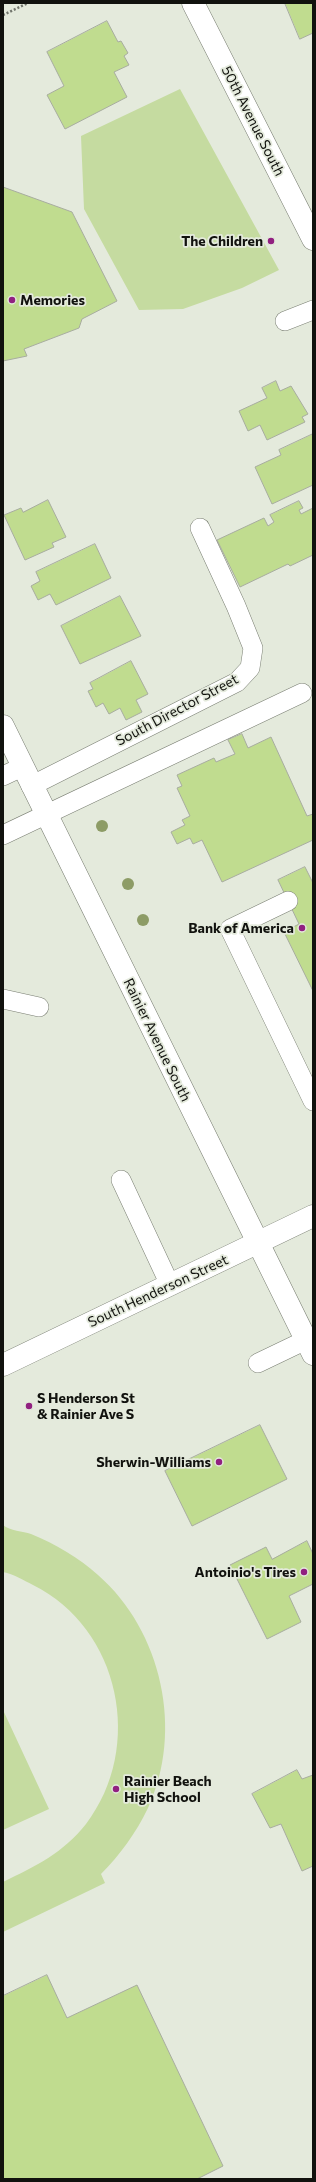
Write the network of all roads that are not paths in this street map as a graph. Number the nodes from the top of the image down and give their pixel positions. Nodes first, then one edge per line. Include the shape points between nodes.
1 (193, 3) edge
2 (313, 239) edge
3 (313, 310) edge
4 (285, 321) dead end
5 (200, 528) dead end
6 (302, 692) dead end
7 (3, 726) edge
8 (3, 776) edge
9 (27, 777) junction
10 (46, 815) junction
11 (3, 835) edge
12 (288, 901) dead end
13 (3, 999) edge
14 (39, 1007) dead end
15 (311, 1096) edge
16 (121, 1180) dead end
17 (313, 1216) edge
18 (258, 1243) junction
19 (170, 1285) junction
20 (310, 1347) edge
21 (258, 1363) dead end
22 (3, 1365) edge

1 - 2 main road, 50th Avenue South
3 - 4 lane
5 - 9 lane, South Director Street via 253,648 250,668 237,682
6 - 10 lane
7 - 9 main road, Rainier Avenue South
8 - 9 lane, South Director Street
9 - 10 main road, Rainier Avenue South
10 - 11 lane
10 - 18 main road, Rainier Avenue South
12 - 15 lane via 230,929
13 - 14 lane
16 - 19 lane
17 - 18 main road, South Henderson Street
18 - 19 main road, South Henderson Street
18 - 20 main road, Rainier Avenue South
19 - 22 main road, South Henderson Street
20 - 21 lane

